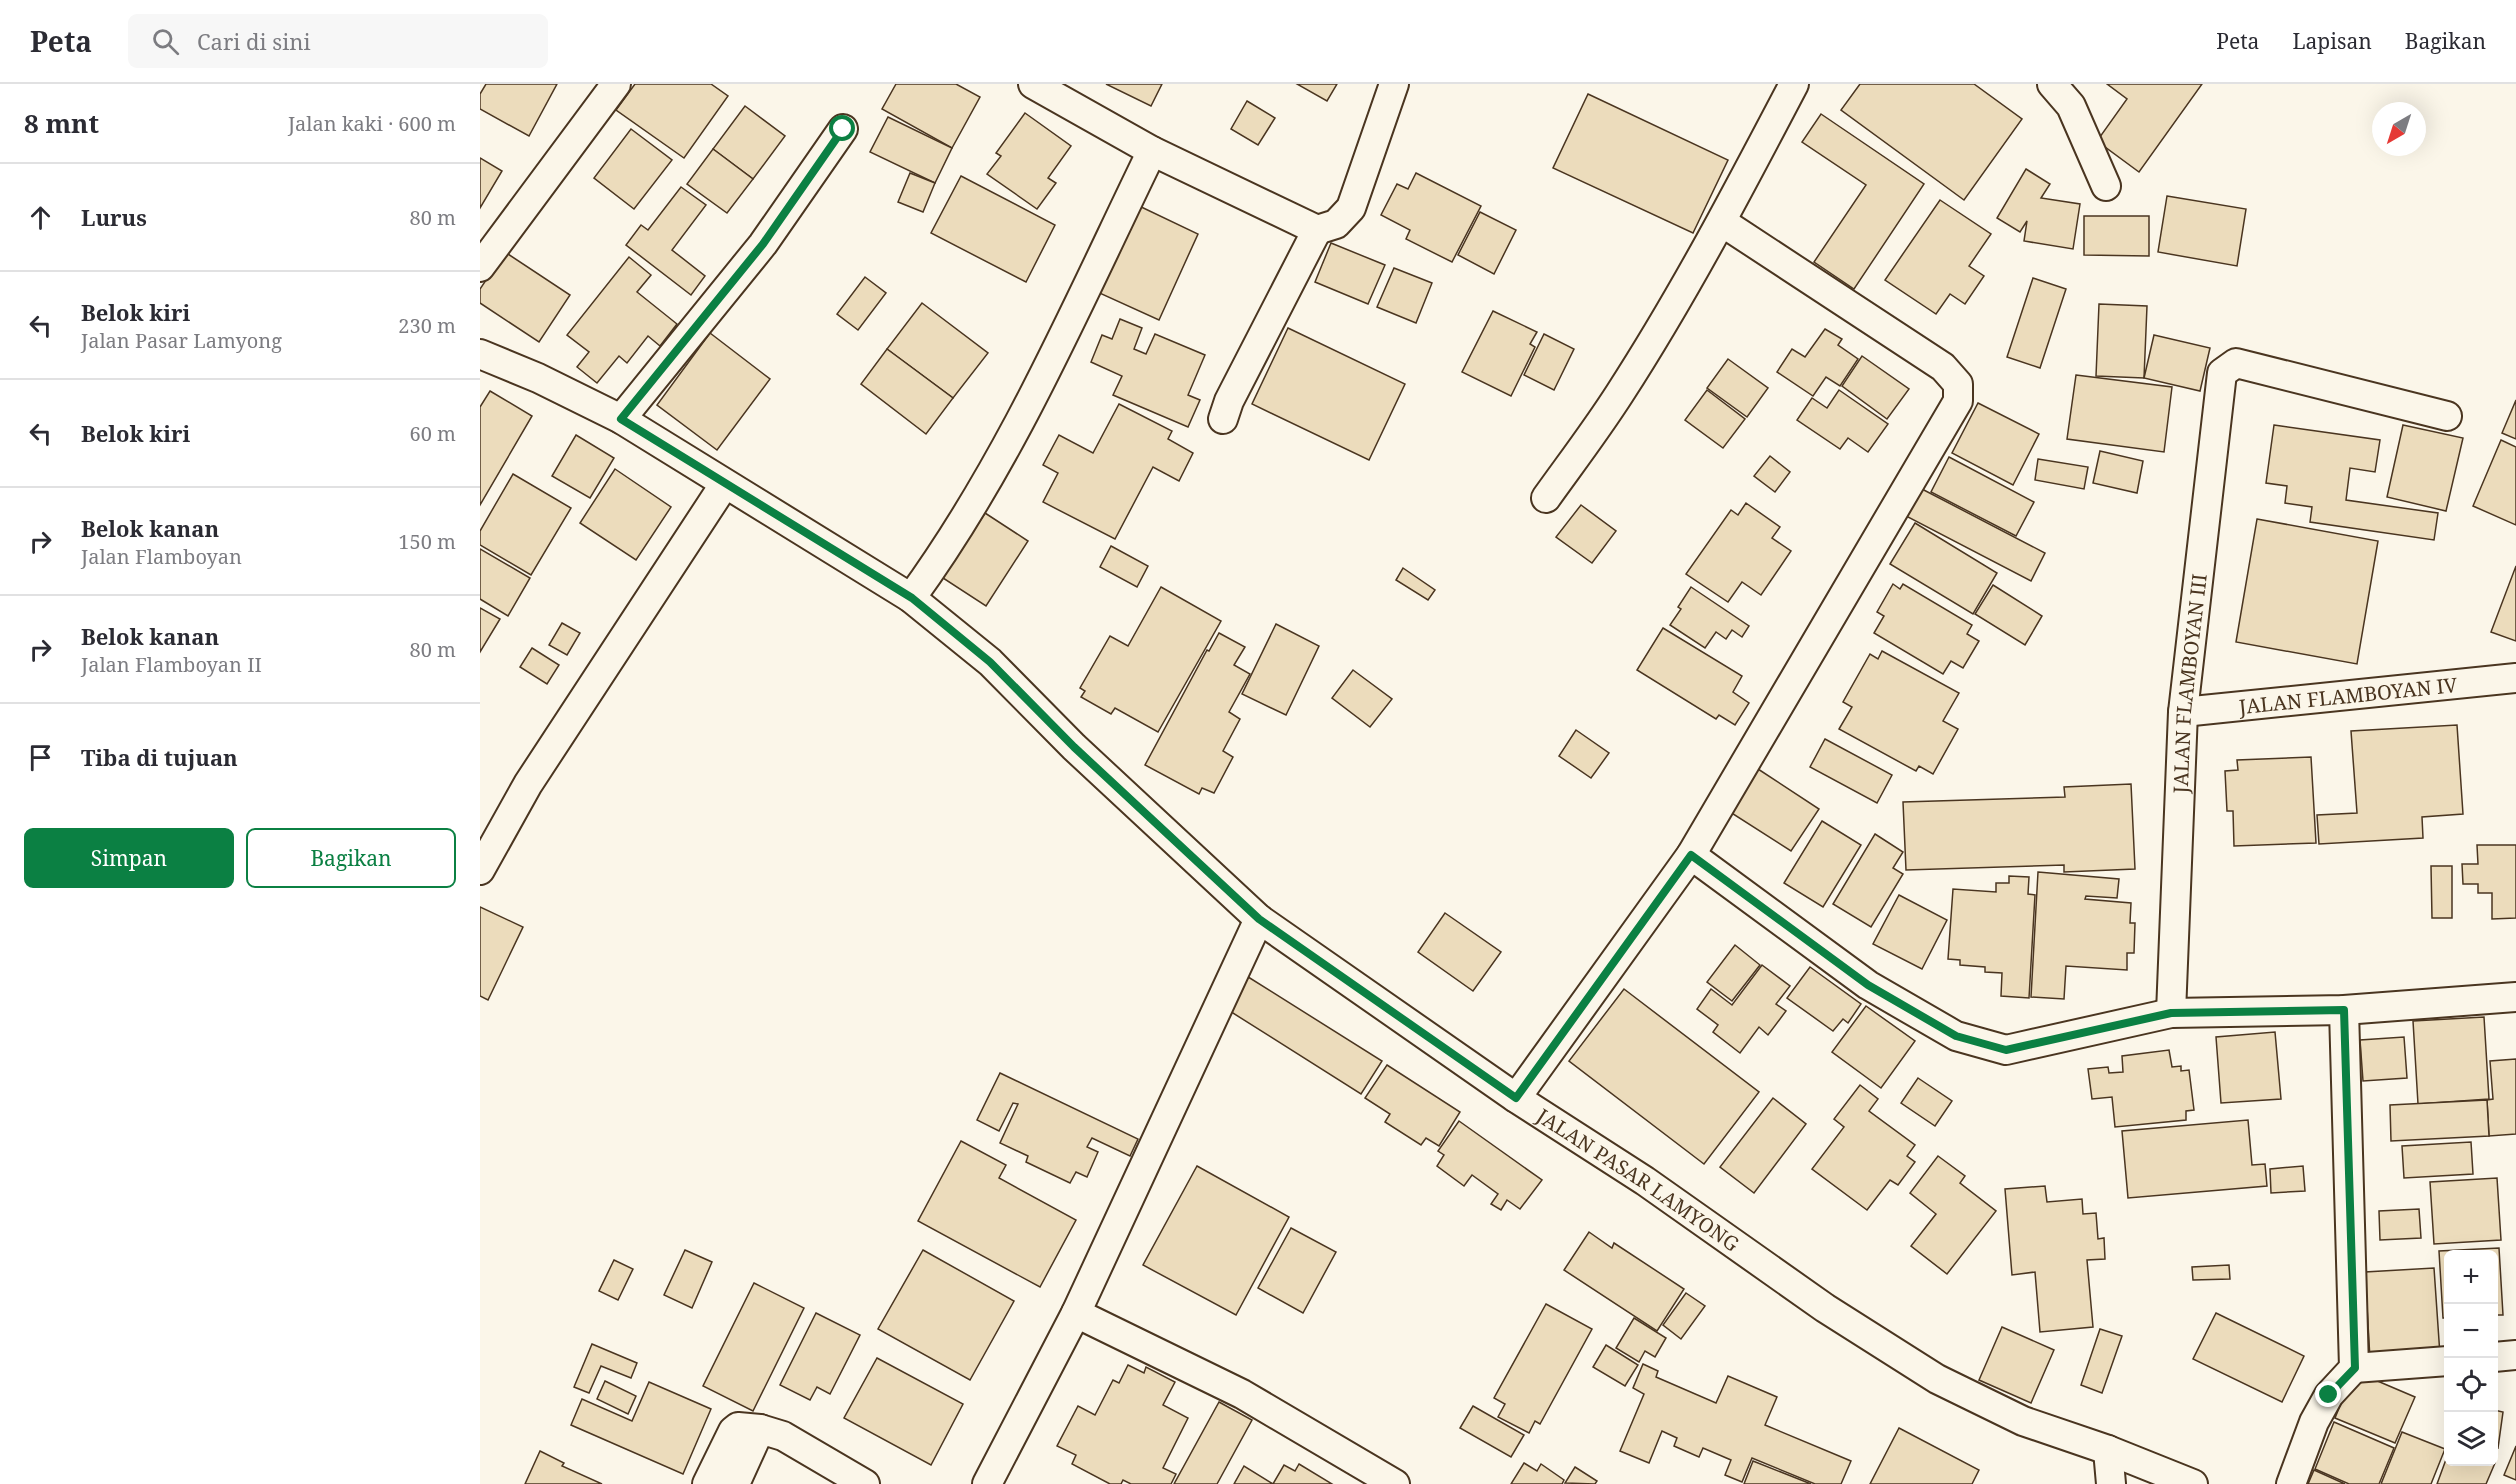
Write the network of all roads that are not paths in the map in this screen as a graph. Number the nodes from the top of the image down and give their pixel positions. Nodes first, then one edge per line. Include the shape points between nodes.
1 (616, 84) edge
2 (1033, 84) edge
3 (1394, 84) edge
4 (1794, 84) edge
5 (2052, 84) edge
6 (843, 129) dead end
7 (1152, 151) junction
8 (2106, 186) dead end
9 (1722, 222) junction
10 (1317, 230) junction
11 (480, 267) edge
12 (480, 354) edge
13 (2447, 416) dead end
14 (621, 419) junction
15 (1223, 419) dead end
16 (724, 485) junction
17 (1546, 498) dead end
18 (912, 598) junction
19 (2516, 678) edge
20 (2183, 712) junction
21 (1691, 855) junction
22 (480, 870) edge
23 (1259, 919) junction
24 (2516, 997) edge
25 (2344, 1010) junction
26 (2171, 1013) junction
27 (1516, 1098) junction
28 (1076, 1313) junction
29 (2516, 1355) edge
30 (2498, 1357) edge
31 (2444, 1360) edge
32 (2355, 1368) junction
33 (760, 1428) junction
34 (2108, 1450) junction
35 (707, 1484) edge
36 (735, 1484) edge
37 (865, 1484) edge
38 (987, 1484) edge
39 (1395, 1484) edge
40 (2111, 1484) edge
41 (2193, 1484) edge
42 (2291, 1484) edge

1 - 11 street
2 - 7 street
3 - 10 street via 1351,208 1336,224
4 - 9 street
5 - 8 street via 2071,106
6 - 14 street via 763,244
7 - 10 street
7 - 18 street via 1008,444
9 - 17 street via 1620,393
9 - 21 street via 1943,367 1959,384 1958,401
10 - 15 street
12 - 14 street, JALAN PASAR LAMYONG
13 - 20 street, JALAN FLAMBOYAN III via 2236,363 2222,373
14 - 16 street, JALAN PASAR LAMYONG
16 - 18 street, JALAN PASAR LAMYONG
16 - 22 street via 528,784
18 - 23 street, JALAN PASAR LAMYONG via 990,662 1074,747
19 - 20 street, JALAN FLAMBOYAN IV
20 - 26 street, JALAN FLAMBOYAN III
21 - 26 street via 1868,985 1956,1036 2006,1050
21 - 27 street
23 - 27 street, JALAN PASAR LAMYONG
23 - 28 street
24 - 25 street
25 - 26 street
25 - 32 street
27 - 34 street, JALAN PASAR LAMYONG via 1645,1181 1825,1308 1937,1379 2023,1421
28 - 38 street
28 - 39 street via 1242,1394
29 - 30 street
31 - 32 street
32 - 42 street via 2329,1395 2314,1422
33 - 35 street via 738,1427 733,1431
33 - 36 street
33 - 37 street via 783,1436
34 - 40 street
34 - 41 street, JALAN PASAR LAMYONG

